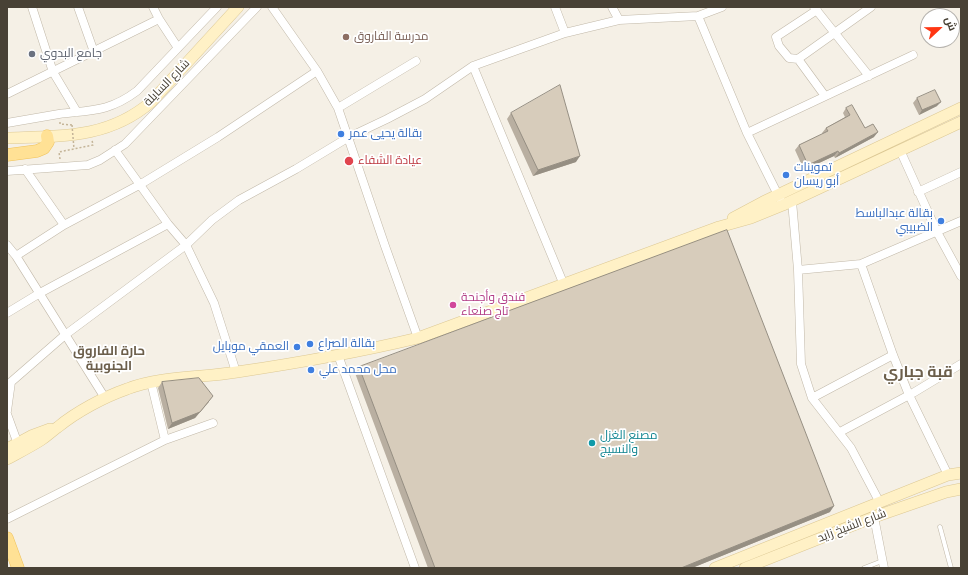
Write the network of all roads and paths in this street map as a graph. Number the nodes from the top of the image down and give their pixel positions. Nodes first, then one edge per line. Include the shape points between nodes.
1 (32, 7) edge
2 (78, 7) edge
3 (153, 7) edge
4 (217, 7) edge
5 (238, 7) edge
6 (258, 7) edge
7 (272, 7) edge
8 (556, 7) edge
9 (612, 7) edge
10 (722, 7) edge
11 (870, 7) edge
12 (815, 9) edge
13 (698, 16) junction
14 (159, 19) junction
15 (619, 20) junction
16 (565, 32) junction
17 (834, 32) junction
18 (178, 48) junction
19 (94, 52) junction
20 (913, 55) dead end
21 (798, 59) junction
22 (416, 61) dead end
23 (473, 66) junction
24 (317, 71) junction
25 (53, 72) junction
26 (869, 76) junction
27 (7, 94) edge
28 (825, 96) junction
29 (338, 108) junction
30 (961, 108) edge
31 (77, 112) junction
32 (961, 122) edge
33 (7, 123) edge
34 (60, 124) dead end
35 (72, 125) junction
36 (78, 125) dead end
37 (747, 133) junction
38 (47, 136) junction
39 (349, 137) junction
40 (7, 138) edge
41 (93, 145) dead end
42 (74, 149) junction
43 (115, 150) junction
44 (900, 150) junction
45 (59, 152) dead end
46 (7, 156) edge
47 (25, 169) junction
48 (7, 171) edge
49 (961, 172) edge
50 (141, 184) junction
51 (918, 192) junction
52 (784, 201) junction
53 (961, 221) edge
54 (168, 224) junction
55 (64, 225) junction
56 (937, 232) junction
57 (7, 245) edge
58 (186, 245) junction
59 (16, 256) junction
60 (861, 264) junction
61 (798, 270) junction
62 (961, 276) edge
63 (564, 285) junction
64 (40, 293) junction
65 (7, 313) edge
66 (65, 335) junction
67 (418, 338) junction
68 (338, 355) junction
69 (893, 355) junction
70 (961, 364) edge
71 (236, 372) junction
72 (151, 382) junction
73 (909, 395) junction
74 (105, 398) junction
75 (812, 398) junction
76 (7, 413) edge
77 (213, 423) dead end
78 (840, 432) junction
79 (165, 440) junction
80 (20, 447) junction
81 (7, 449) edge
82 (7, 459) edge
83 (961, 473) edge
84 (948, 476) junction
85 (961, 489) edge
86 (880, 503) junction
87 (874, 516) junction
88 (7, 519) edge
89 (940, 527) dead end
90 (7, 538) edge
91 (884, 564) edge
92 (18, 568) edge
93 (415, 568) edge
94 (715, 568) edge
95 (745, 568) edge
96 (864, 568) edge
97 (951, 568) edge

1 - 25 street
2 - 19 street
3 - 14 street
4 - 18 street
5 - 38 street, شارع السايلة via 151,102 134,115 91,132
6 - 43 street via 125,144
7 - 24 street
8 - 16 street
9 - 15 street
10 - 13 street
11 - 17 street
12 - 17 street
12 - 21 street via 776,37 789,58
13 - 15 street
13 - 37 street
14 - 18 street
14 - 19 street
15 - 16 street
16 - 23 street
17 - 21 street
17 - 26 street
18 - 31 street via 124,100 98,110
19 - 25 street
20 - 26 street
21 - 28 street
22 - 29 street
23 - 39 street via 425,99
23 - 63 street
24 - 29 street
24 - 50 street via 218,138
25 - 27 street
25 - 31 street
26 - 28 street
28 - 37 street
29 - 39 street
30 - 52 street
31 - 33 street
32 - 44 street
34 - 35 path
35 - 36 path
35 - 42 path, bridge
37 - 52 street
38 - 40 street, شارع السايلة
38 - 46 main road via 48,142 41,150
39 - 58 street via 296,170 239,200 212,220
39 - 67 street
41 - 42 path
42 - 45 path
43 - 47 street via 88,165
43 - 50 street
44 - 51 street
44 - 52 street
47 - 48 street
47 - 55 street
49 - 51 street
50 - 54 street
50 - 55 street
51 - 56 street
52 - 61 street
52 - 63 street via 748,210 719,227
53 - 56 street
54 - 58 street
54 - 64 street
55 - 59 street
56 - 60 street
56 - 62 street
57 - 59 street
58 - 66 street
58 - 71 street via 214,303
59 - 64 street
60 - 61 street
60 - 69 street
61 - 75 street via 801,364
63 - 67 street
64 - 65 street
64 - 66 street
66 - 74 street
66 - 76 street via 11,382
67 - 68 street
68 - 71 street
68 - 93 street
69 - 73 street
69 - 75 street
70 - 73 street
71 - 72 street
72 - 74 street
72 - 79 street
73 - 78 street
73 - 84 street
74 - 80 street via 58,426 41,440
75 - 78 street
76 - 80 street
77 - 79 street
78 - 86 street
79 - 88 street
80 - 81 street
80 - 82 street
83 - 84 street
84 - 86 street
85 - 87 street, شارع الشيخ زايد
86 - 94 street
87 - 91 street
87 - 95 street, شارع الشيخ زايد
89 - 97 lane
90 - 92 main road
91 - 96 lane

